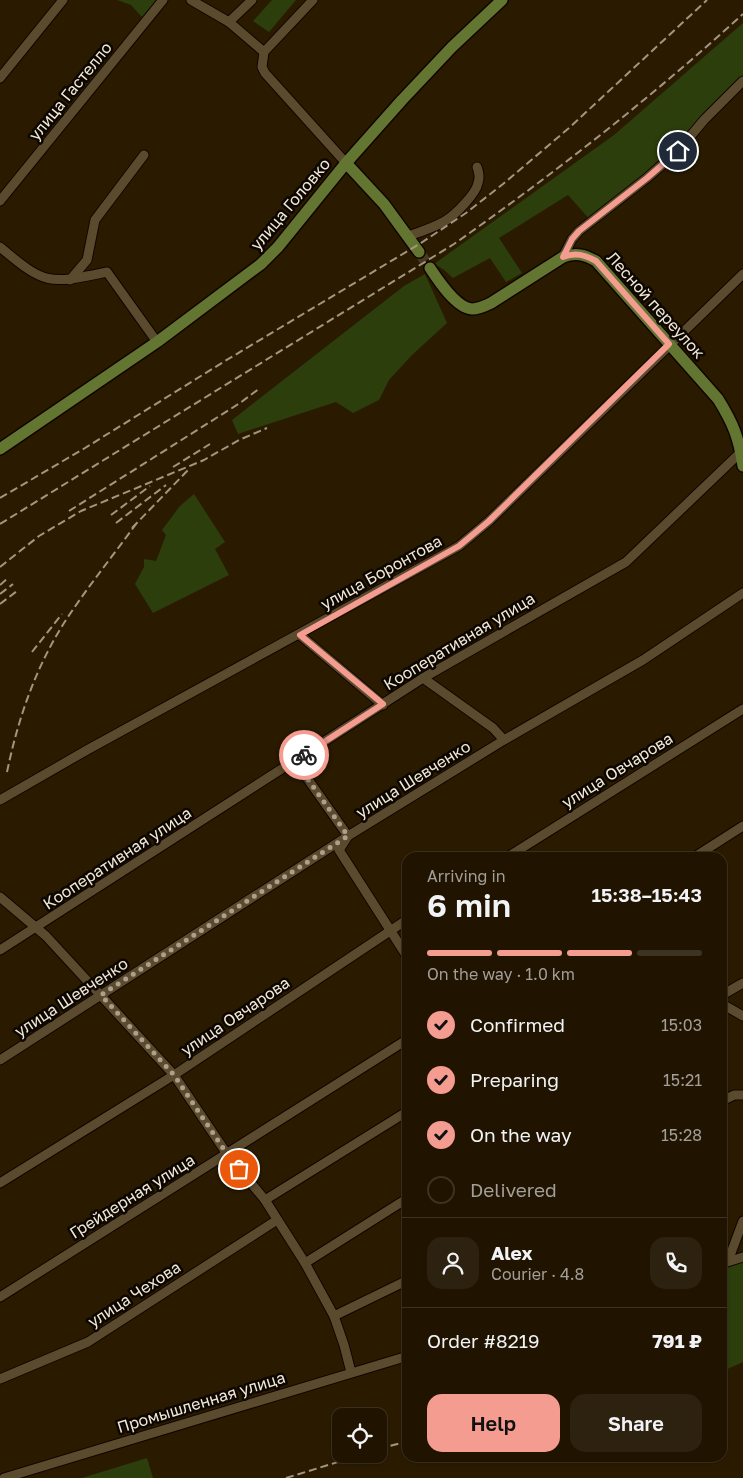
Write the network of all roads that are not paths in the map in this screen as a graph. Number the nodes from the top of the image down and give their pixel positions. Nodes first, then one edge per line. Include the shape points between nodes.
1 (63, 0) edge
2 (163, 0) edge
3 (191, 0) edge
4 (252, 0) edge
5 (313, 0) edge
6 (502, 0) edge
7 (230, 22) junction
8 (264, 52) junction
9 (0, 78) edge
10 (743, 81) edge
11 (144, 155) dead end
12 (346, 163) junction
13 (477, 167) dead end
14 (0, 201) edge
15 (408, 236) junction
16 (0, 247) edge
17 (419, 252) tunnel mouth
18 (563, 257) junction
19 (430, 268) tunnel mouth
20 (743, 274) edge
21 (70, 280) junction
22 (157, 342) junction
23 (669, 344) junction
24 (0, 449) edge
25 (741, 452) junction
26 (743, 466) edge
27 (743, 592) edge
28 (300, 635) junction
29 (423, 678) junction
30 (383, 704) junction
31 (743, 709) edge
32 (504, 740) junction
33 (295, 761) junction
34 (0, 800) edge
35 (743, 826) edge
36 (348, 836) junction
37 (516, 852) edge
38 (702, 852) edge
39 (0, 897) edge
40 (402, 923) edge
41 (36, 928) junction
42 (390, 930) junction
43 (402, 949) edge
44 (0, 950) edge
45 (743, 983) edge
46 (727, 992) edge
47 (101, 995) junction
48 (727, 1007) edge
49 (743, 1016) edge
50 (402, 1043) edge
51 (0, 1060) edge
52 (174, 1075) junction
53 (743, 1095) edge
54 (727, 1098) edge
55 (402, 1115) edge
56 (227, 1154) junction
57 (0, 1183) edge
58 (264, 1200) junction
59 (402, 1202) edge
60 (277, 1220) junction
61 (743, 1221) edge
62 (727, 1257) edge
63 (743, 1257) edge
64 (727, 1261) edge
65 (305, 1263) junction
66 (402, 1283) edge
67 (0, 1297) edge
68 (334, 1316) junction
69 (402, 1358) edge
70 (351, 1372) junction
71 (0, 1379) edge
72 (4, 1478) edge

1 - 9 street
2 - 14 street, улица Гастелло
3 - 7 street
4 - 7 street
5 - 8 street
6 - 12 main road, улица Головко via 452,47
7 - 8 street
8 - 12 street via 262,67 265,73
10 - 18 street via 678,151 579,231
11 - 21 street via 95,220 87,260
12 - 15 main road
12 - 22 main road, улица Головко via 261,264
13 - 15 street via 478,184 474,193 456,211 444,221
15 - 17 main road
16 - 21 street via 40,277
18 - 19 main road via 491,303 472,309 457,302
18 - 23 main road, Лесной переулок via 580,254 596,261
20 - 23 street, улица Боронтова
21 - 22 street via 107,272
22 - 24 main road, улица Головко
23 - 25 main road, Лесной переулок via 718,399 732,422
23 - 28 street, улица Боронтова via 489,521 459,546
25 - 26 main road, Лесной переулок
25 - 29 street, Кооперативная улица via 626,562
27 - 32 street, улица Шевченко via 643,660
28 - 30 street
28 - 34 street, улица Боронтова
29 - 30 street, Кооперативная улица
29 - 32 street via 493,728
30 - 33 street, Кооперативная улица
31 - 37 street, улица Овчарова
32 - 36 street, улица Шевченко
33 - 36 street
33 - 41 street, Кооперативная улица
35 - 38 street
36 - 42 street via 339,850
36 - 47 street, улица Шевченко
39 - 41 street
40 - 42 street, улица Овчарова
41 - 44 street, Кооперативная улица
41 - 47 street
42 - 43 street
42 - 52 street, улица Овчарова
45 - 46 street
47 - 51 street, улица Шевченко
47 - 52 street
48 - 49 street
50 - 56 street, Грейдерная улица
52 - 56 street
52 - 57 street, улица Овчарова
53 - 54 street
55 - 58 street
56 - 58 street
56 - 67 street, Грейдерная улица
58 - 60 street
59 - 65 street
60 - 65 street
60 - 71 street, улица Чехова via 88,1342
61 - 62 street
63 - 64 street
65 - 68 street
66 - 68 street
68 - 70 street
69 - 70 street, Промышленная улица
70 - 72 street, Промышленная улица

